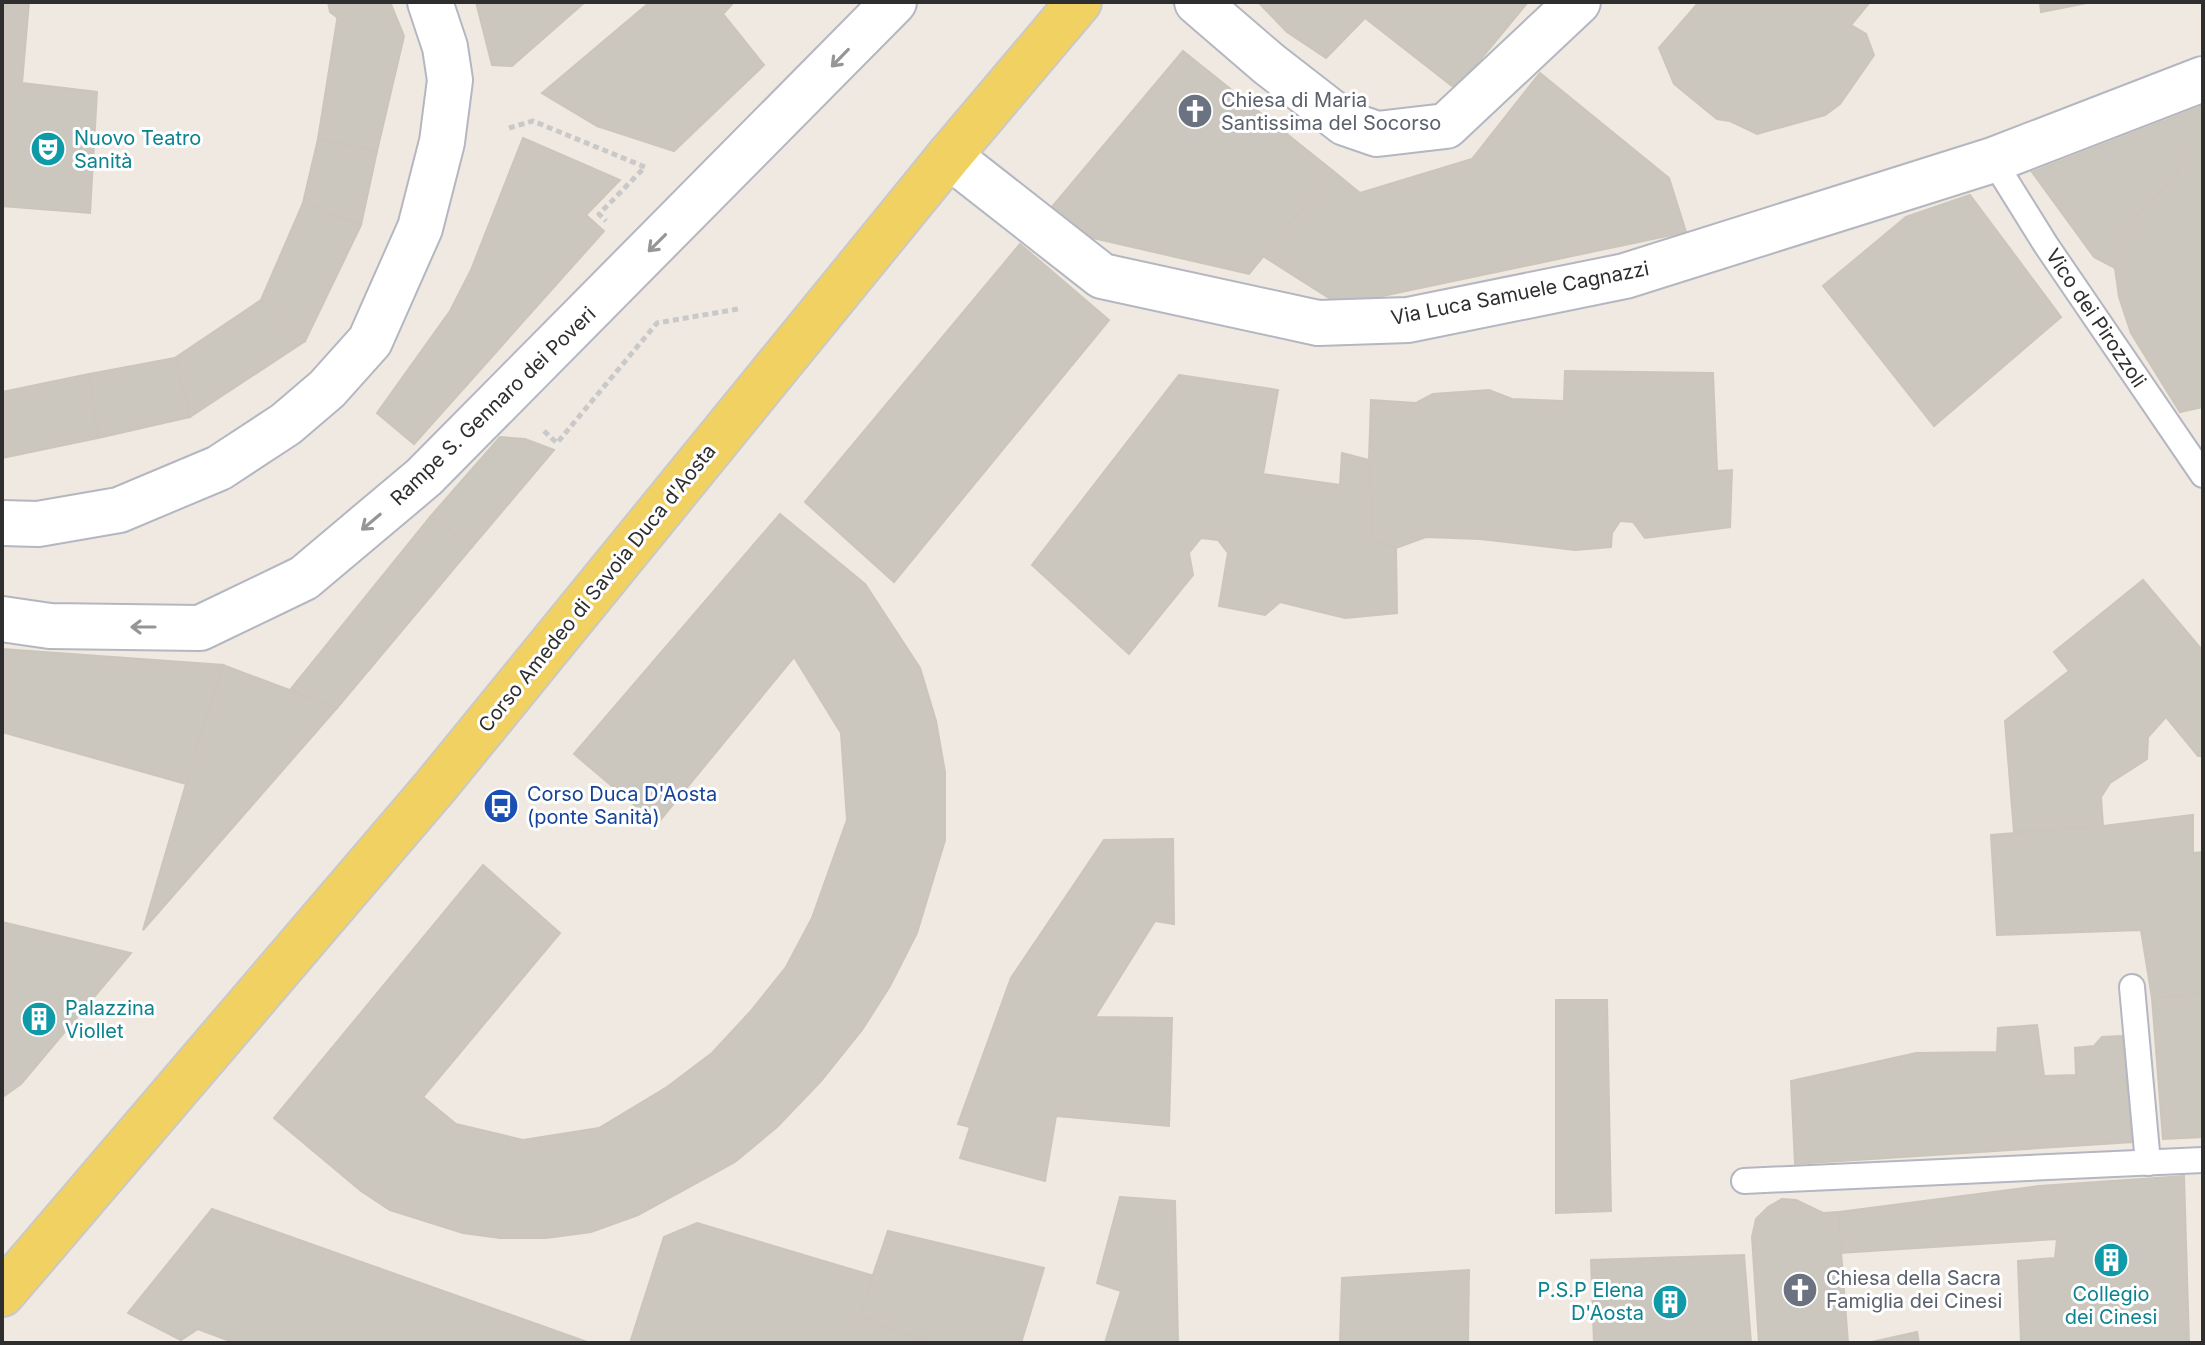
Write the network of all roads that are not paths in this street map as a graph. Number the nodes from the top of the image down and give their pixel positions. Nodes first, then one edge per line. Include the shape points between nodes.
1 (430, 2) edge
2 (894, 2) edge
3 (1079, 2) edge
4 (1197, 2) edge
5 (1578, 2) edge
6 (2203, 79) edge
7 (949, 156) junction
8 (1993, 160) junction
9 (2203, 475) edge
10 (2, 523) edge
11 (2, 619) edge
12 (2132, 987) dead end
13 (2203, 1160) edge
14 (2148, 1163) junction
15 (1744, 1181) dead end
16 (2, 1294) edge

1 - 10 street via 450,80 442,142 420,228 370,341 286,424 219,468 119,510 38,524
2 -> 11 street, Rampe S. Gennaro dei Poveri via 424,477 304,578 200,628 50,626
3 - 7 main road, Corso Amedeo di Savoia Duca d'Aosta
4 - 5 street via 1345,123 1377,134 1446,126
6 - 8 street, Via Luca Samuele Cagnazzi
7 - 8 street, Via Luca Samuele Cagnazzi via 1102,276 1318,323 1408,320 1625,276
7 - 16 main road, Corso Amedeo di Savoia Duca d'Aosta via 435,787
8 - 9 lane, Vico dei Pirozzoli
12 - 14 lane
13 - 14 lane
14 - 15 lane

